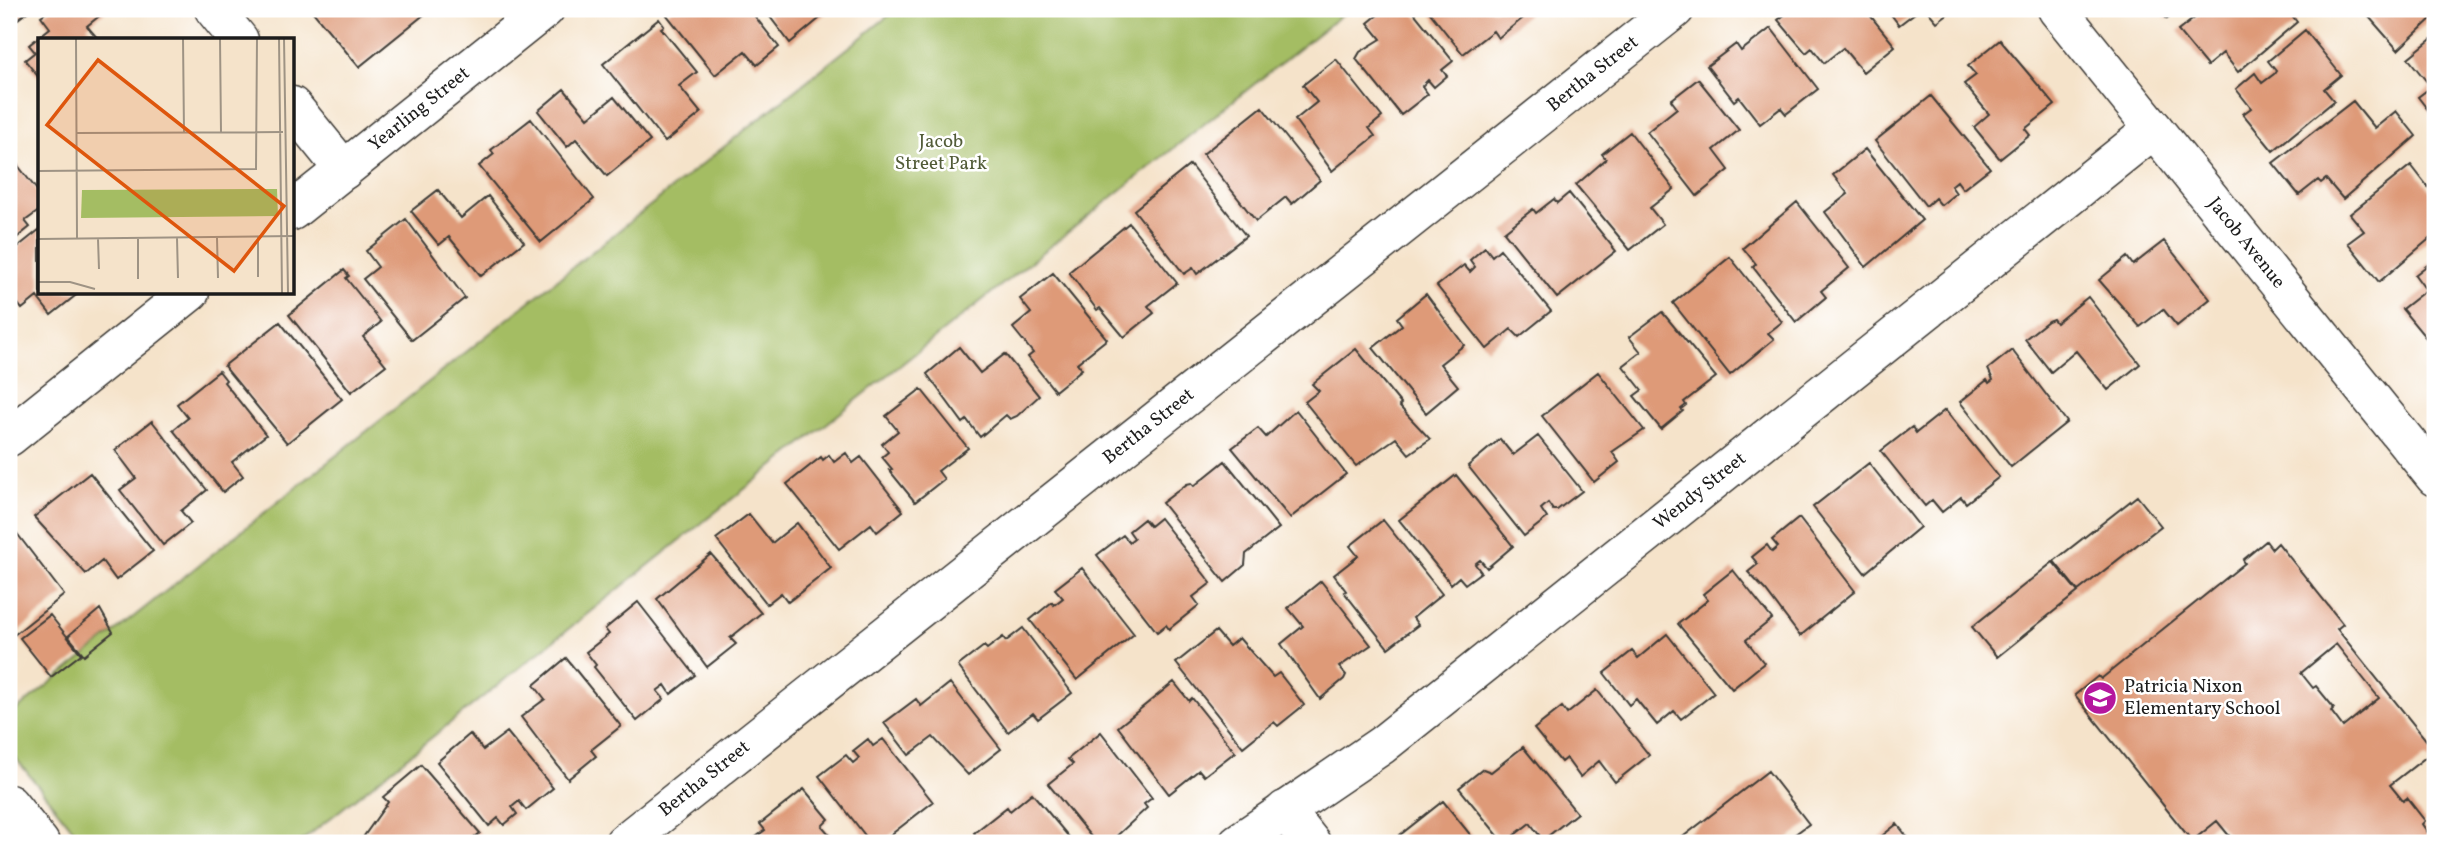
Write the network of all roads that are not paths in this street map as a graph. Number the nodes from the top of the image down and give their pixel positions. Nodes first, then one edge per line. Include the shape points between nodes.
1 (214, 9) edge
2 (545, 9) edge
3 (1675, 9) edge
4 (2057, 9) edge
5 (237, 38) edge
6 (294, 108) edge
7 (2154, 129) junction
8 (344, 170) junction
9 (294, 209) edge
10 (187, 294) edge
11 (11, 429) edge
12 (2435, 477) edge
13 (9, 804) edge
14 (1285, 810) junction
15 (40, 843) edge
16 (624, 843) edge
17 (1238, 843) edge
18 (1311, 843) edge

1 - 5 street
2 - 8 street, Yearling Street
3 - 16 street, Bertha Street
4 - 7 street, Jacob Avenue
6 - 8 street
7 - 12 street, Jacob Avenue
7 - 14 street, Wendy Street via 1382,745
8 - 9 street, Yearling Street
10 - 11 street
13 - 15 street
14 - 17 street, Wendy Street
14 - 18 street

